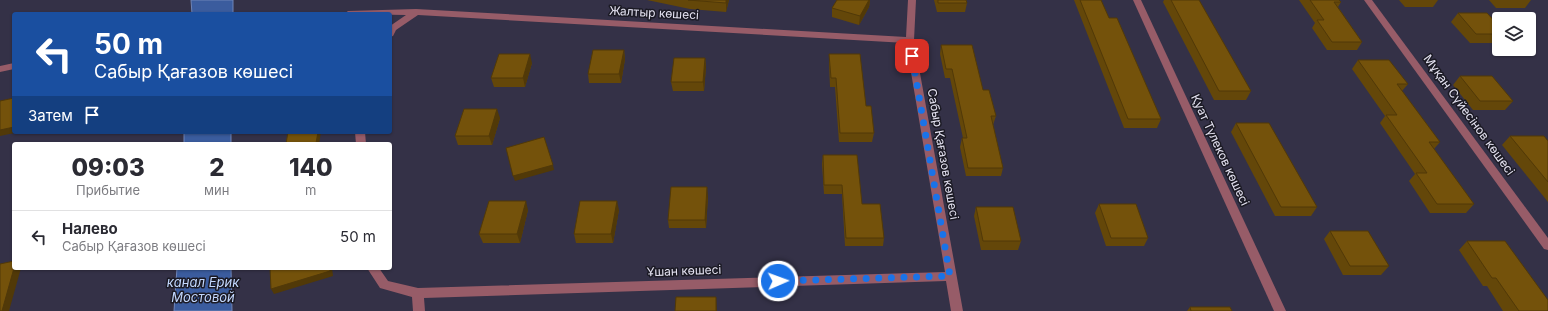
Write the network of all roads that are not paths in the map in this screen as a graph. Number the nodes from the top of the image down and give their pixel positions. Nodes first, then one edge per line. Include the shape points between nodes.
1 (912, 0) edge
2 (1137, 0) edge
3 (1368, 0) edge
4 (416, 12) junction
5 (392, 13) edge
6 (392, 29) edge
7 (910, 40) junction
8 (12, 66) edge
9 (0, 69) edge
10 (1548, 246) edge
11 (374, 270) edge
12 (950, 276) junction
13 (418, 293) junction
14 (419, 311) edge
15 (957, 311) edge
16 (1280, 311) edge

1 - 7 street, Сабыр Қағазов көшесі
2 - 16 street, Қуат Түлеков көшесі
3 - 10 street, Мұқан Сүйесінов көшесі
4 - 5 street, Жалтыр көшесі
4 - 6 street
4 - 7 street, Жалтыр көшесі
7 - 12 street, Сабыр Қағазов көшесі
8 - 9 street
11 - 13 street, Ұшан көшесі via 384,285
12 - 13 street, Ұшан көшесі
12 - 15 street, Сабыр Қағазов көшесі
13 - 14 street

